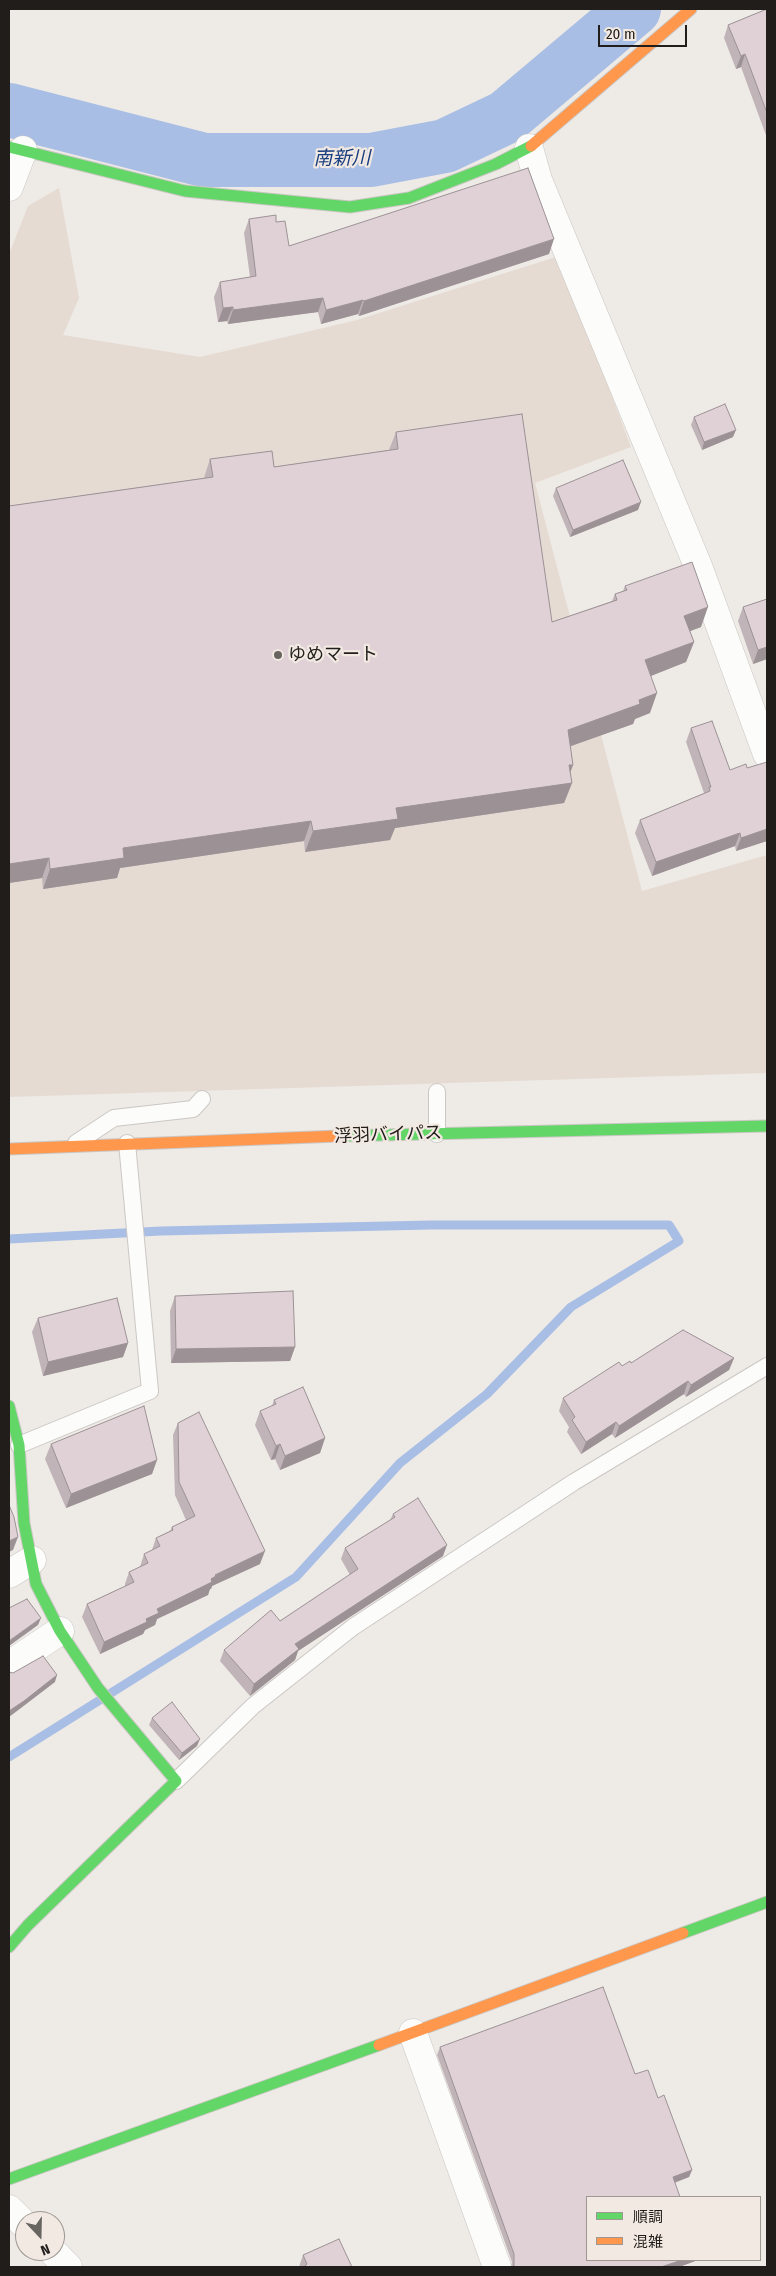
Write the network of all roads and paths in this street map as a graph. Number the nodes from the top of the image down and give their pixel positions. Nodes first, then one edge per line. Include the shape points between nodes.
1 (691, 9) edge
2 (16, 148) edge
3 (529, 148) junction
4 (9, 187) edge
5 (767, 754) edge
6 (437, 1092) dead end
7 (202, 1099) dead end
8 (767, 1126) edge
9 (437, 1134) junction
10 (127, 1143) junction
11 (72, 1146) junction
12 (9, 1149) edge
13 (767, 1366) edge
14 (9, 1406) edge
15 (19, 1445) junction
16 (20, 1567) edge
17 (60, 1631) junction
18 (9, 1665) edge
19 (176, 1781) junction
20 (767, 1902) edge
21 (9, 1947) edge
22 (414, 2033) junction
23 (9, 2179) edge
24 (497, 2267) edge

1 - 3 main road
2 - 3 main road via 185,191 350,207 409,198
2 - 4 street
3 - 5 street via 538,180 698,566
6 - 9 lane
7 - 11 lane via 193,1110 114,1118
8 - 9 main road, 浮羽バイパス
9 - 10 main road, 浮羽バイパス
10 - 11 main road, 浮羽バイパス
10 - 15 lane via 150,1391
11 - 12 main road, 浮羽バイパス
13 - 19 lane via 574,1482 353,1627 253,1706
14 - 15 main road
15 - 16 main road via 24,1523
16 - 17 main road via 36,1584
17 - 18 street
17 - 19 main road via 109,1703
19 - 21 main road
20 - 22 main road
22 - 23 main road
22 - 24 street

